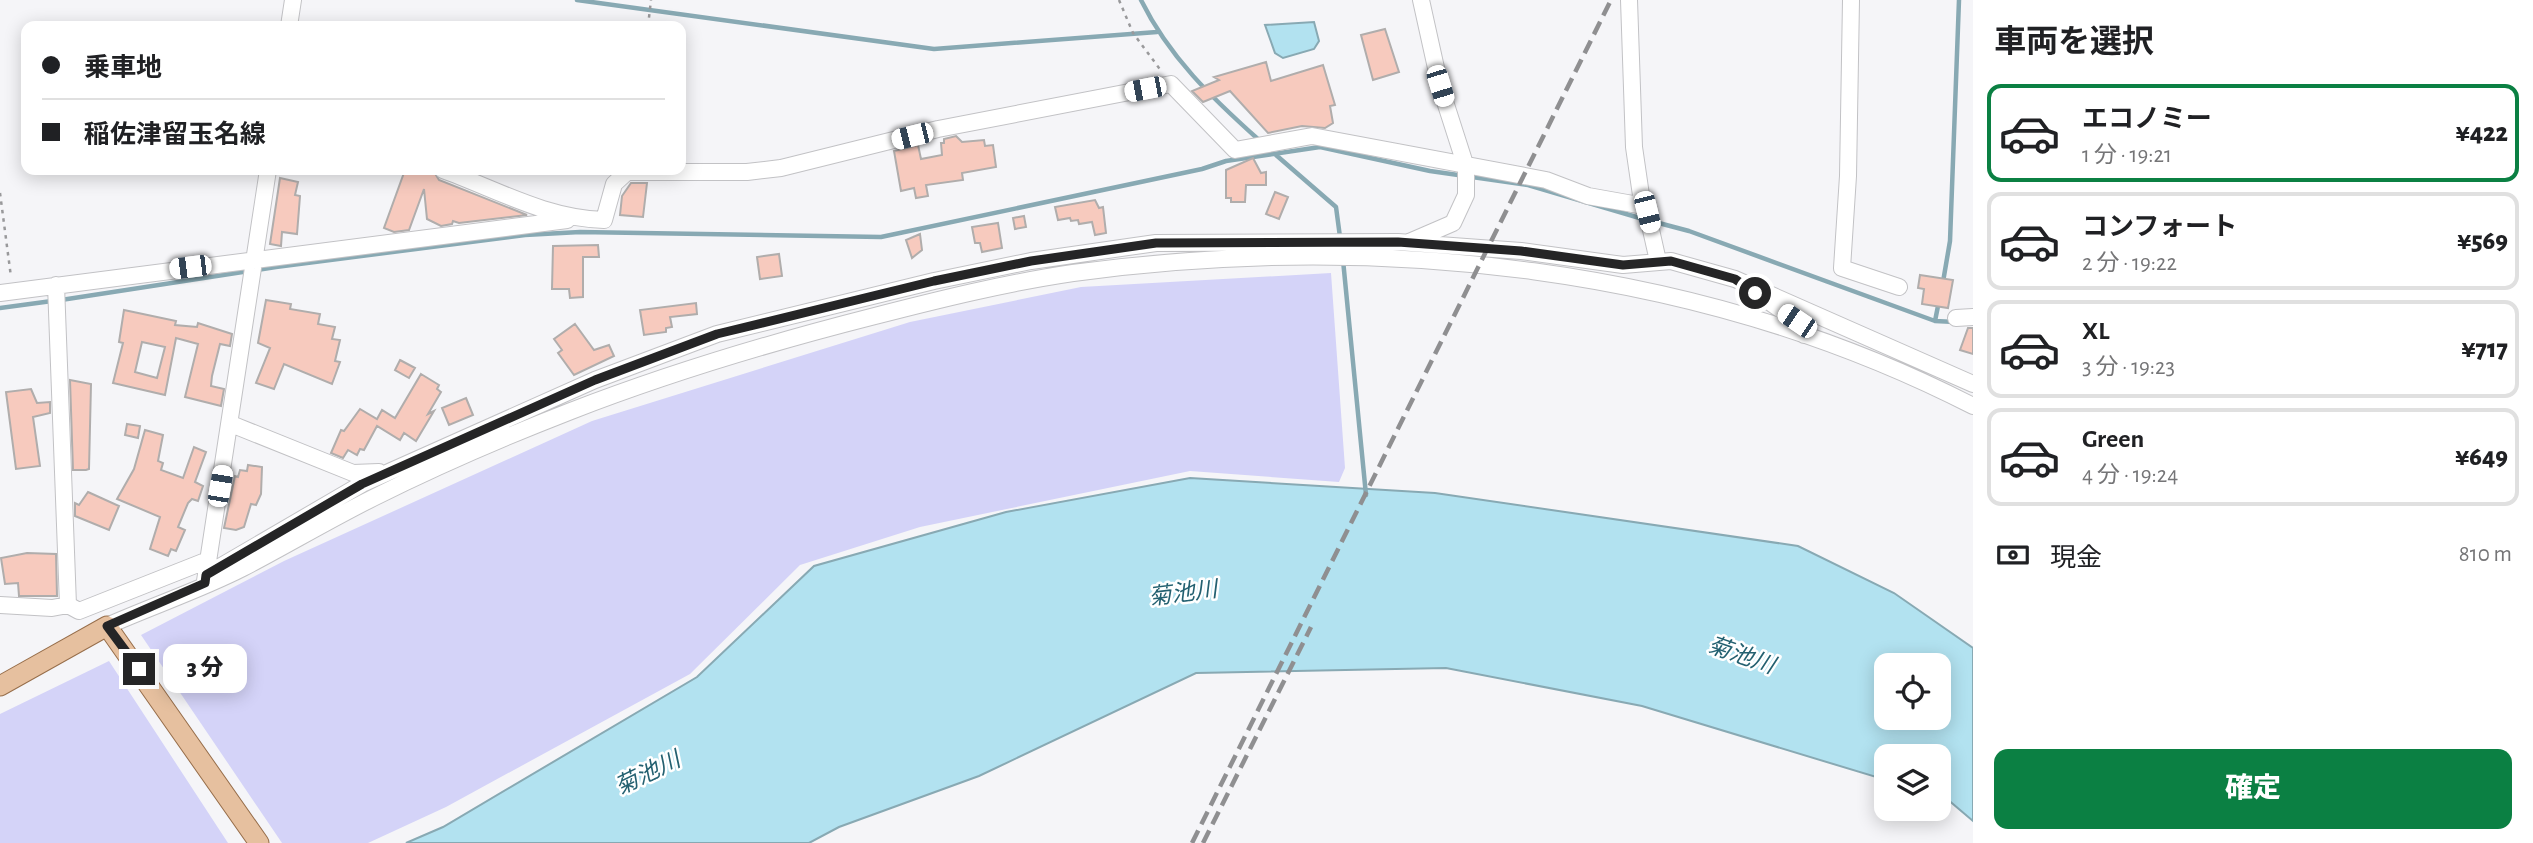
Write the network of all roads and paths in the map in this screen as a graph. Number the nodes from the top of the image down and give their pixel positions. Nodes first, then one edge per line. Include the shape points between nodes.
1 (293, 0) edge
2 (651, 0) edge
3 (1119, 0) edge
4 (1421, 0) edge
5 (1629, 0) edge
6 (1851, 0) edge
7 (290, 21) edge
8 (649, 21) edge
9 (1171, 84) junction
10 (1466, 167) junction
11 (686, 172) edge
12 (267, 175) edge
13 (455, 175) edge
14 (624, 175) edge
15 (0, 193) edge
16 (1646, 209) junction
17 (577, 219) junction
18 (1407, 243) junction
19 (255, 260) junction
20 (1658, 261) junction
21 (1735, 279) junction
22 (1899, 287) dead end
23 (56, 288) junction
24 (6, 292) edge
25 (1804, 335) junction
26 (1973, 384) edge
27 (1973, 406) edge
28 (231, 424) junction
29 (390, 471) junction
30 (206, 573) junction
31 (0, 605) edge
32 (68, 605) junction
33 (107, 626) junction
34 (0, 686) edge
35 (259, 843) edge

1 - 7 street
2 - 8 path
3 - 9 path via 1133,33
4 - 10 street via 1440,86
5 - 16 street via 1634,148
6 - 22 street via 1842,268
9 - 10 street via 1235,150 1312,136
9 - 11 street via 938,129 782,168
10 - 16 street via 1546,180 1588,196
10 - 18 street via 1466,195 1453,223
12 - 19 street
13 - 17 street via 538,210
14 - 17 street via 614,184 604,220
15 - 24 path
16 - 20 street
17 - 19 street
18 - 20 street via 1521,251 1623,265
18 - 29 street via 1156,243 934,281 717,334 595,380
19 - 23 street
19 - 28 street
20 - 21 street
21 - 25 street via 1797,321
21 - 26 street
23 - 24 street
23 - 32 street
25 - 27 street via 1873,360
25 - 30 street via 1682,297 1608,281 1410,260 1245,258 1070,274 948,297 782,340 574,410 415,478 238,570
28 - 29 street via 353,473
28 - 30 street
29 - 30 street
30 - 32 street via 79,611
30 - 33 street
31 - 32 street
33 - 34 main road
33 - 35 main road

